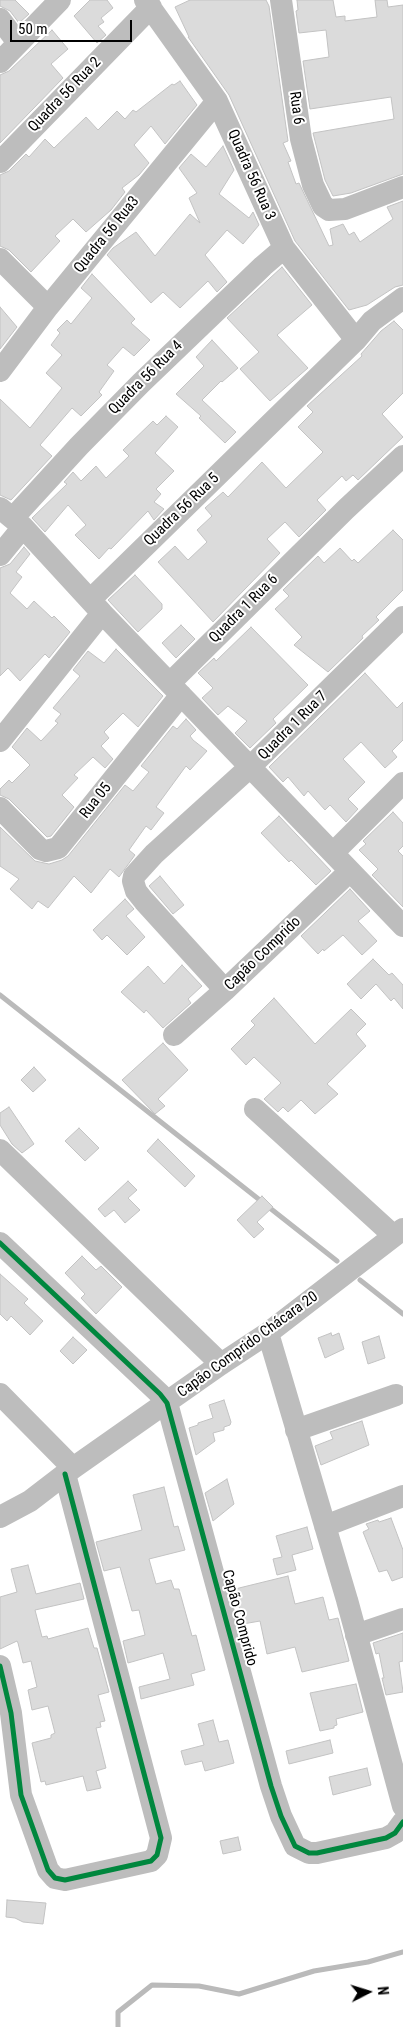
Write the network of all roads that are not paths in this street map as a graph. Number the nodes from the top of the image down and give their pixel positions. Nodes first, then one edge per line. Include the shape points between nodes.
1 (60, 0) edge
2 (281, 0) edge
3 (148, 4) edge
4 (0, 19) edge
5 (18, 43) junction
6 (0, 62) edge
7 (217, 101) junction
8 (0, 162) edge
9 (403, 187) edge
10 (284, 248) junction
11 (0, 259) edge
12 (403, 298) edge
13 (48, 307) junction
14 (356, 340) junction
15 (0, 371) edge
16 (403, 456) edge
17 (12, 518) edge
18 (0, 555) edge
19 (96, 606) junction
20 (403, 617) edge
21 (176, 689) junction
22 (0, 741) edge
23 (250, 768) junction
24 (403, 784) edge
25 (0, 808) edge
26 (334, 852) junction
27 (350, 871) junction
28 (403, 926) edge
29 (226, 990) junction
30 (174, 1035) dead end
31 (255, 1109) dead end
32 (0, 1150) edge
33 (398, 1233) edge
34 (0, 1243) edge
35 (268, 1334) junction
36 (220, 1364) junction
37 (0, 1394) edge
38 (396, 1395) dead end
39 (166, 1403) junction
40 (296, 1430) junction
41 (69, 1471) junction
42 (403, 1496) edge
43 (0, 1517) edge
44 (325, 1526) junction
45 (403, 1619) edge
46 (356, 1635) junction
47 (0, 1666) edge
48 (403, 1806) edge
49 (403, 1822) edge

1 - 5 street
2 - 9 street, Rua 6 via 301,139 307,167 323,206 329,210 345,209
3 - 7 street, Quadra 56 Rua 2
3 - 8 street, Quadra 56 Rua 2
4 - 5 street
5 - 6 street
7 - 10 street, Quadra 56 Rua 3
7 - 13 street, Quadra 56 Rua3
10 - 14 street
10 - 17 street, Quadra 56 Rua 4 via 141,382
11 - 13 street
12 - 14 street, Quadra 56 Rua 5 via 372,321
13 - 15 street, Quadra 56 Rua3
14 - 19 street, Quadra 56 Rua 5
16 - 21 street, Quadra 1 Rua 6 via 346,509
17 - 18 street, Quadra 56 Rua 4
17 - 19 street
19 - 21 street
19 - 22 street, Quadra 56 Rua 5
20 - 23 street, Quadra 1 Rua 7
21 - 23 street
21 - 25 street, Rua 05 via 58,848 40,849
23 - 26 street, Quadra 1 Rua 7
23 - 29 street via 154,854 133,881 144,901
24 - 26 street
26 - 27 street
27 - 28 street
27 - 29 street, Capão Comprido
29 - 30 street, Capão Comprido
31 - 33 street
32 - 36 street
33 - 35 street, Capão Comprido Chácara 20
34 - 39 street
35 - 36 street, Capão Comprido Chácara 20
35 - 40 street
36 - 39 street, Capão Comprido Chácara 20
37 - 41 street
38 - 40 street
39 - 41 street, Capão Comprido Chácara 20
39 - 49 street, Capão Comprido via 271,1786 291,1839 302,1851 317,1853 386,1838 395,1833
40 - 44 street
41 - 43 street, Capão Comprido Chácara 20 via 30,1501
41 - 47 street via 161,1838 157,1854 151,1860 66,1880 55,1878 48,1870 21,1795 11,1713
42 - 44 street
44 - 46 street
45 - 46 street
46 - 48 street

